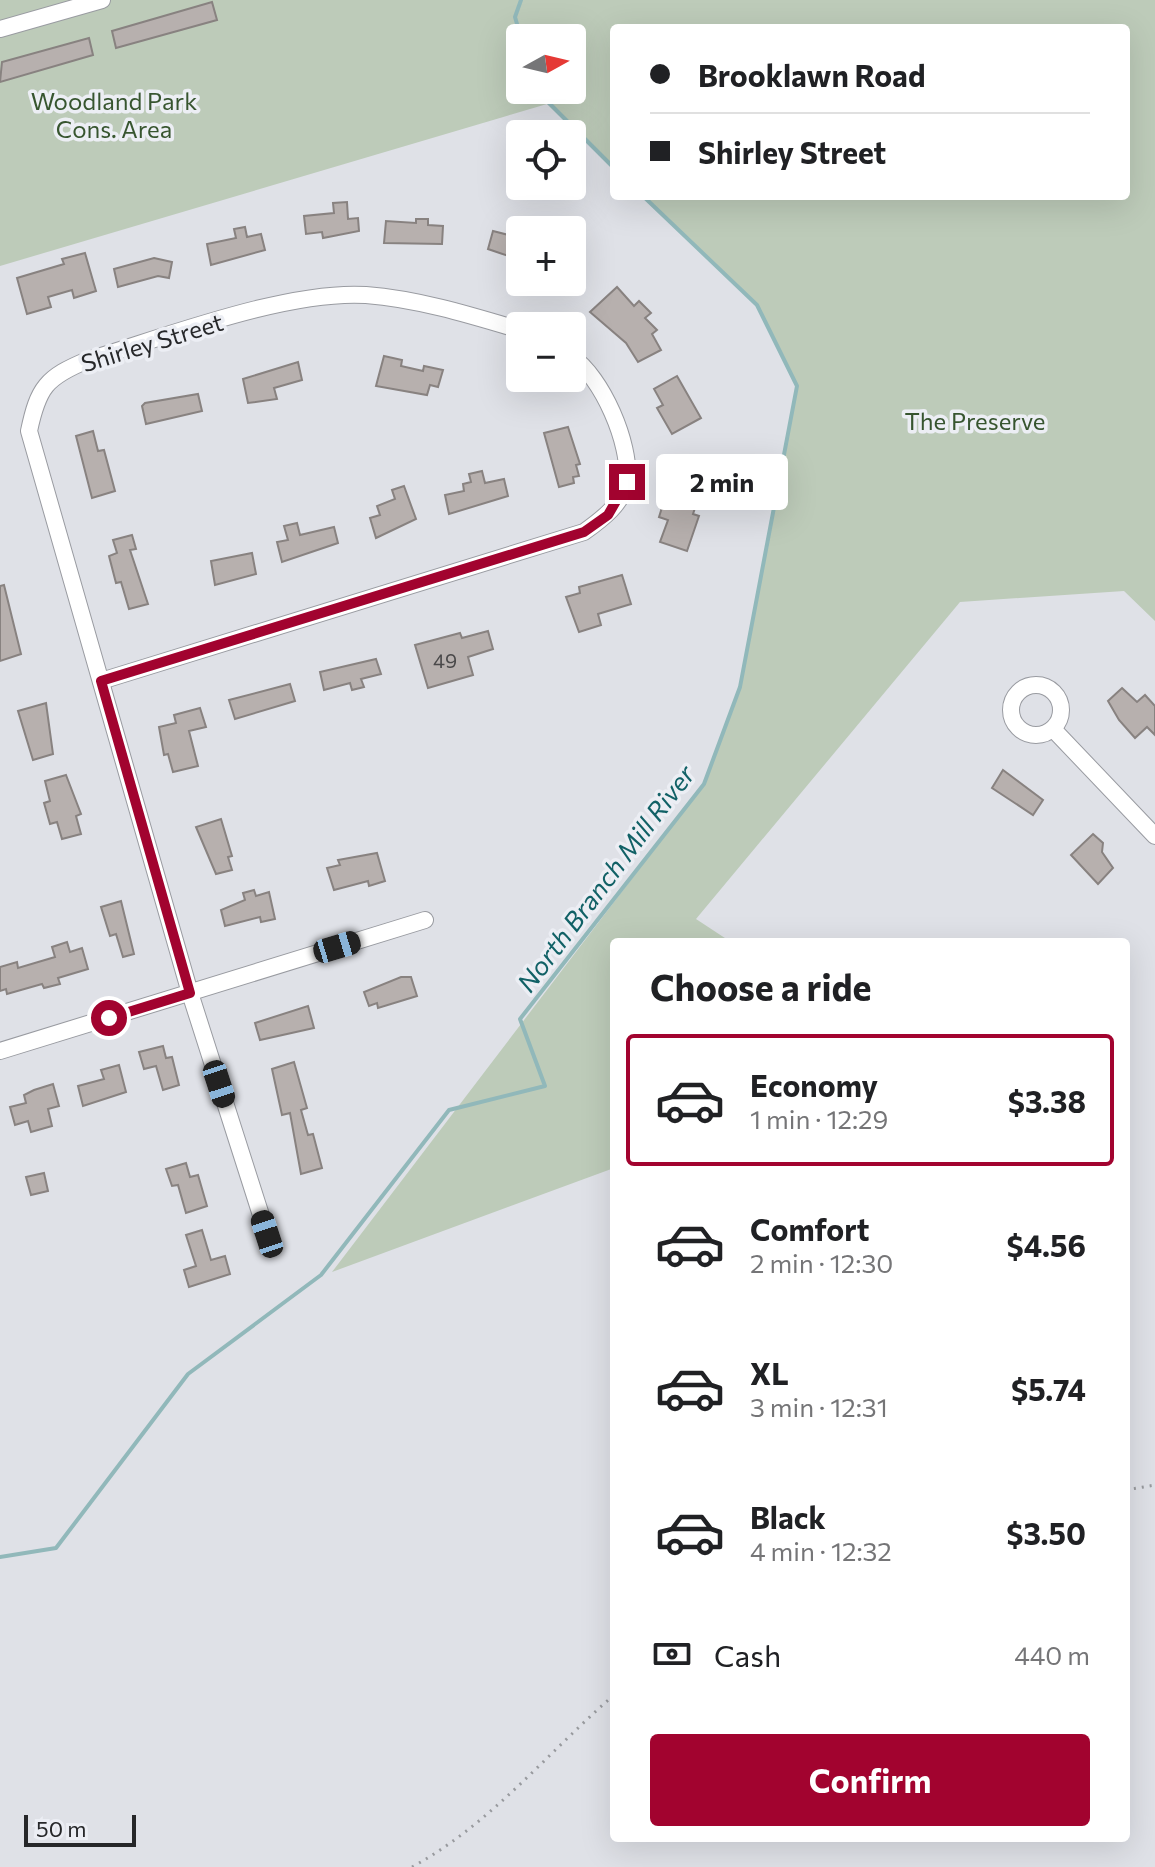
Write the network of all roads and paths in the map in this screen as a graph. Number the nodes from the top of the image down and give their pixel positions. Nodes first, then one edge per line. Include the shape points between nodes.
1 (102, 0) edge
2 (0, 29) edge
3 (506, 326) edge
4 (586, 370) edge
5 (101, 681) junction
6 (1053, 729) dead end
7 (1155, 836) edge
8 (425, 920) dead end
9 (190, 993) junction
10 (0, 1051) edge
11 (267, 1234) dead end
12 (1155, 1485) edge
13 (1130, 1489) edge
14 (610, 1698) edge
15 (412, 1867) edge

1 - 2 street
3 - 5 street, Shirley Street via 365,295 316,297 58,372 36,397 29,431
4 - 5 street via 608,402 622,441 627,482 608,515 584,532
5 - 9 street, Shirley Street
6 - 7 street
8 - 9 street
9 - 10 street
9 - 11 street, Shirley Street
12 - 13 path
14 - 15 path via 482,1819

